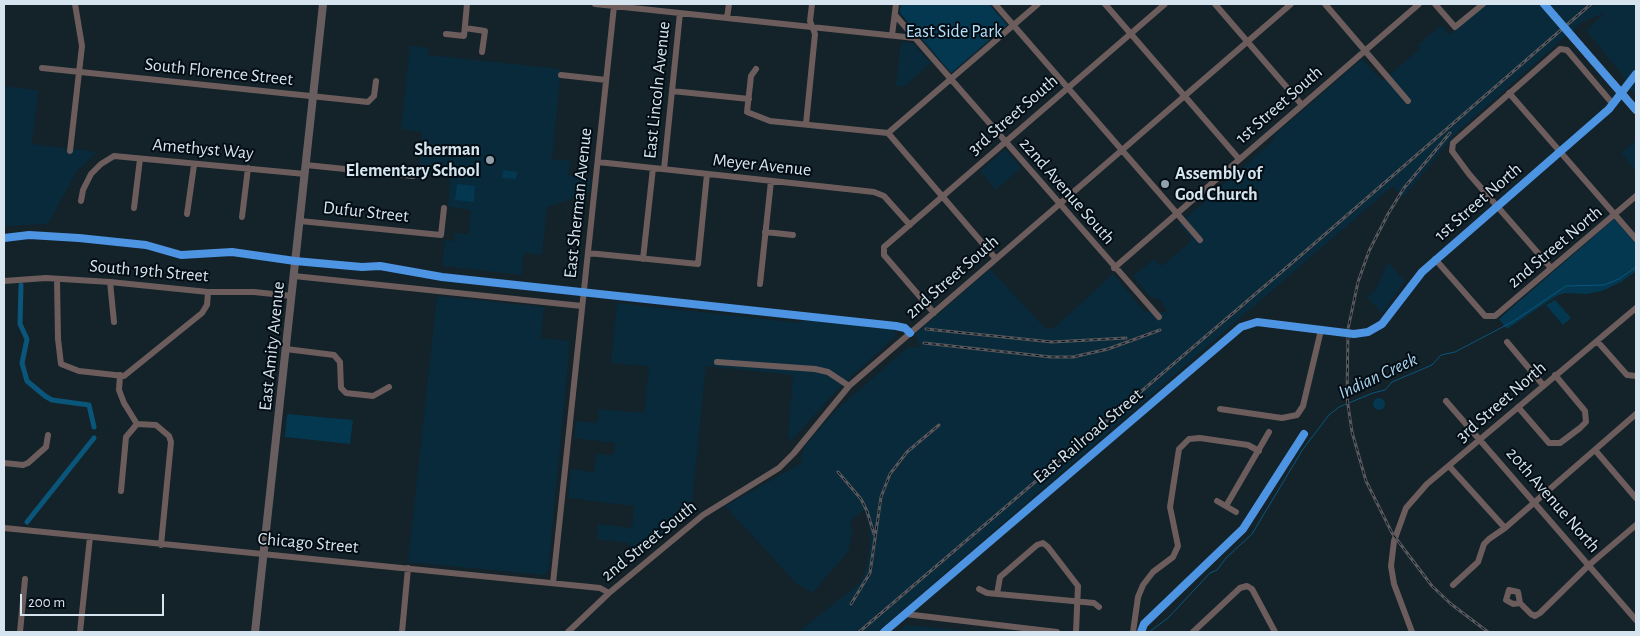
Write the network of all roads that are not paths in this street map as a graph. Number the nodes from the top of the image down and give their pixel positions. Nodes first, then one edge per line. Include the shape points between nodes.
1 (75, 4) edge
2 (323, 4) edge
3 (467, 4) edge
4 (595, 4) edge
5 (729, 4) edge
6 (812, 4) edge
7 (896, 4) edge
8 (995, 4) edge
9 (1038, 4) edge
10 (1105, 4) edge
11 (1165, 4) edge
12 (1215, 4) edge
13 (1291, 4) edge
14 (1325, 4) edge
15 (1419, 4) edge
16 (1435, 4) edge
17 (1483, 4) edge
18 (1544, 4) edge
19 (614, 6) junction
20 (645, 6) edge
21 (680, 13) junction
22 (895, 15) junction
23 (727, 18) junction
24 (1014, 25) junction
25 (813, 27) junction
26 (464, 28) junction
27 (1131, 33) junction
28 (446, 34) dead end
29 (892, 36) junction
30 (915, 38) junction
31 (1248, 42) junction
32 (1365, 50) junction
33 (482, 52) dead end
34 (42, 68) dead end
35 (756, 69) dead end
36 (79, 72) junction
37 (1636, 74) edge
38 (560, 75) dead end
39 (950, 79) junction
40 (606, 80) junction
41 (376, 81) dead end
42 (1068, 88) junction
43 (672, 91) junction
44 (1509, 92) junction
45 (314, 96) junction
46 (1184, 96) junction
47 (749, 99) junction
48 (1408, 101) dead end
49 (1612, 103) junction
50 (1302, 105) junction
51 (1636, 110) edge
52 (806, 124) junction
53 (888, 133) junction
54 (1005, 142) junction
55 (70, 150) dead end
56 (1122, 150) junction
57 (1560, 151) junction
58 (140, 159) junction
59 (1239, 159) junction
60 (598, 162) junction
61 (194, 165) junction
62 (248, 168) junction
63 (653, 168) junction
64 (305, 170) junction
65 (664, 170) junction
66 (707, 174) junction
67 (413, 176) dead end
68 (771, 181) junction
69 (1636, 196) edge
70 (942, 197) junction
71 (81, 201) dead end
72 (1059, 205) junction
73 (1497, 206) junction
74 (134, 208) dead end
75 (444, 208) dead end
76 (1176, 213) junction
77 (187, 214) dead end
78 (1616, 216) junction
79 (242, 217) dead end
80 (300, 221) junction
81 (910, 225) junction
82 (765, 232) junction
83 (794, 235) dead end
84 (1636, 239) edge
85 (1200, 240) dead end
86 (588, 253) junction
87 (643, 259) junction
88 (996, 259) junction
89 (1435, 259) junction
90 (1114, 268) junction
91 (1551, 268) junction
92 (294, 276) junction
93 (57, 279) junction
94 (4, 282) edge
95 (110, 282) junction
96 (760, 284) dead end
97 (208, 292) junction
98 (292, 296) junction
99 (582, 306) junction
100 (1636, 309) edge
101 (934, 313) junction
102 (1159, 317) dead end
103 (114, 322) dead end
104 (1321, 330) junction
105 (1334, 332) joint
106 (1597, 341) junction
107 (1507, 342) dead end
108 (286, 349) junction
109 (718, 362) dead end
110 (120, 375) junction
111 (1555, 375) junction
112 (1636, 376) edge
113 (1543, 385) junction
114 (849, 386) junction
115 (389, 387) dead end
116 (1446, 401) dead end
117 (1518, 406) junction
118 (1220, 409) dead end
119 (1636, 414) edge
120 (137, 424) junction
121 (1269, 432) dead end
122 (48, 435) dead end
123 (1480, 439) junction
124 (1595, 450) junction
125 (1258, 451) junction
126 (4, 463) edge
127 (1449, 466) junction
128 (121, 491) dead end
129 (1636, 498) edge
130 (1217, 501) dead end
131 (1535, 502) junction
132 (1226, 506) junction
133 (1236, 512) dead end
134 (1636, 525) edge
135 (4, 528) edge
136 (1505, 528) junction
137 (90, 537) junction
138 (161, 545) junction
139 (264, 553) junction
140 (1589, 565) junction
141 (408, 568) junction
142 (25, 579) dead end
143 (553, 583) junction
144 (1453, 585) dead end
145 (979, 589) dead end
146 (609, 593) junction
147 (997, 594) junction
148 (1079, 601) junction
149 (1520, 603) dead end
150 (1098, 607) dead end
151 (905, 614) junction
152 (1636, 620) edge
153 (20, 632) edge
154 (80, 632) edge
155 (255, 632) edge
156 (402, 632) edge
157 (568, 632) edge
158 (884, 632) edge
159 (1057, 632) edge
160 (1076, 632) edge
161 (1133, 632) edge
162 (1193, 632) edge
163 (1275, 632) edge
164 (1412, 632) edge

1 - 36 street via 82,46
2 - 45 main road, East Amity Avenue
3 - 26 street
4 - 19 street
5 - 23 street
6 - 25 street via 810,21
7 - 22 street
8 - 24 street
9 - 24 street
10 - 27 street
11 - 27 street, 3rd Street South
12 - 31 street
13 - 31 street, 2nd Street South
14 - 32 street
15 - 32 street, 1st Street South
16 - 17 street via 1456,27
18 - 51 main road
19 - 20 street
19 - 40 street, East Sherman Avenue
20 - 21 street
21 - 23 street
21 - 43 street, East Lincoln Avenue
22 - 29 street
22 - 30 street, 22nd Avenue South
23 - 25 street
24 - 39 street
24 - 42 street
25 - 29 street
25 - 52 street
26 - 28 street via 464,36
26 - 33 street via 485,31
27 - 42 street, 3rd Street South
27 - 46 street
29 - 30 street
30 - 39 street, 22nd Avenue South
31 - 46 street, 2nd Street South
31 - 50 street
32 - 48 street
32 - 50 street, 1st Street South
34 - 36 street, South Florence Street
35 - 47 street via 751,76
36 - 45 street, South Florence Street
36 - 55 street
37 - 49 street, 1st Street North
38 - 40 street
39 - 53 street
39 - 54 street, 22nd Avenue South
40 - 60 street, East Sherman Avenue
41 - 45 street, South Florence Street via 374,96 368,102
42 - 54 street, 3rd Street South
42 - 56 street
43 - 47 street
43 - 65 street, East Lincoln Avenue
44 - 49 street via 1563,48
44 - 57 street
44 - 73 street via 1453,143 1452,151
45 - 64 main road, East Amity Avenue
46 - 56 street, 2nd Street South
46 - 59 street
47 - 52 street via 747,112 770,121
49 - 57 street, 1st Street North
50 - 59 street, 1st Street South
52 - 53 street
53 - 70 street
54 - 70 street, 3rd Street South
54 - 72 street, 22nd Avenue South
56 - 72 street, 2nd Street South
56 - 76 street
57 - 73 street, 1st Street North
57 - 78 street
58 - 61 street, Amethyst Way
58 - 71 street, Amethyst Way via 114,156 101,164 91,174
58 - 74 street
59 - 76 street, 1st Street South
60 - 63 street, Meyer Avenue
60 - 86 street, East Sherman Avenue
61 - 62 street, Amethyst Way
61 - 77 street
62 - 64 street, Amethyst Way
62 - 79 street
63 - 65 street, Meyer Avenue
63 - 87 street, East Lincoln Avenue
64 - 67 street, Amethyst Way
64 - 80 main road, East Amity Avenue
65 - 66 street, Meyer Avenue
66 - 68 street, Meyer Avenue
66 - 87 street via 698,264
68 - 81 street, Meyer Avenue via 879,193
68 - 82 street
69 - 78 street, 2nd Street North
70 - 81 street, 3rd Street South
70 - 88 street
72 - 88 street, 2nd Street South
72 - 90 street, 22nd Avenue South
73 - 89 street, 1st Street North
73 - 91 street
75 - 80 street, Dufur Street via 441,235
76 - 85 street
76 - 90 street, 1st Street South
78 - 84 street
78 - 91 street, 2nd Street North
80 - 92 main road, East Amity Avenue
81 - 101 street, 3rd Street South via 882,251
82 - 83 street
82 - 96 street
86 - 87 street
86 - 99 street, East Sherman Avenue
88 - 101 street, 2nd Street South
89 - 91 street, 2nd Street North via 1490,317
89 - 105 street, 1st Street North via 1382,324 1368,332
90 - 102 street, 22nd Avenue South
92 - 98 main road, East Amity Avenue
92 - 99 street
93 - 94 street, South 19th Street
93 - 95 street, South 19th Street
93 - 110 street via 61,364 79,371
95 - 97 street, South 19th Street
95 - 103 street
97 - 98 street, South 19th Street
97 - 110 street via 207,305 202,313 124,376
98 - 108 main road, East Amity Avenue
99 - 143 street, East Sherman Avenue
100 - 106 street, 3rd Street North
101 - 114 street, 2nd Street South
104 - 105 street, East Railroad Street
104 - 118 street via 1303,406 1297,415 1282,418
104 - 151 street, East Railroad Street via 1257,322 1234,331
106 - 111 street, 3rd Street North
106 - 112 street via 1627,375
107 - 113 street
108 - 115 street via 334,355 340,362 341,388 346,393 373,396
108 - 139 main road, East Amity Avenue
109 - 114 street via 815,369 828,372
110 - 120 street via 119,390
111 - 113 street, 3rd Street North
111 - 117 street via 1586,411 1586,422 1580,428 1560,443 1549,443
113 - 117 street, 3rd Street North
114 - 146 street, 2nd Street South via 779,468 704,516
116 - 123 street, 20th Avenue North
117 - 123 street, 3rd Street North
119 - 124 street
120 - 128 street via 126,437
120 - 138 street via 156,425 171,442
121 - 125 street
122 - 126 street via 46,447 28,463
123 - 127 street, 3rd Street North
123 - 131 street, 20th Avenue North
124 - 129 street
124 - 131 street
125 - 132 street
125 - 161 street via 1248,445 1200,438 1185,442 1178,454 1170,501 1178,546 1173,556 1143,585 1136,605
127 - 136 street
127 - 164 street, 3rd Street North via 1412,500 1397,528 1392,549 1394,584
130 - 132 street
131 - 136 street
131 - 140 street, 20th Avenue North
132 - 133 street
134 - 140 street
135 - 137 street, Chicago Street
136 - 144 street via 1484,544 1478,562
137 - 138 street, Chicago Street
137 - 154 street
138 - 139 street, Chicago Street
139 - 141 street, Chicago Street
139 - 155 main road, East Amity Avenue
140 - 149 street via 1536,616
140 - 152 street, 20th Avenue North
141 - 143 street, Chicago Street
141 - 156 street
142 - 153 street
143 - 146 street, Chicago Street via 600,588
145 - 147 street
146 - 157 street, 2nd Street South
147 - 148 street
147 - 148 street via 1000,577 1043,543 1078,586
148 - 150 street via 1094,603
148 - 160 street
151 - 158 street, East Railroad Street
151 - 159 street
162 - 163 street via 1246,586 1252,590

